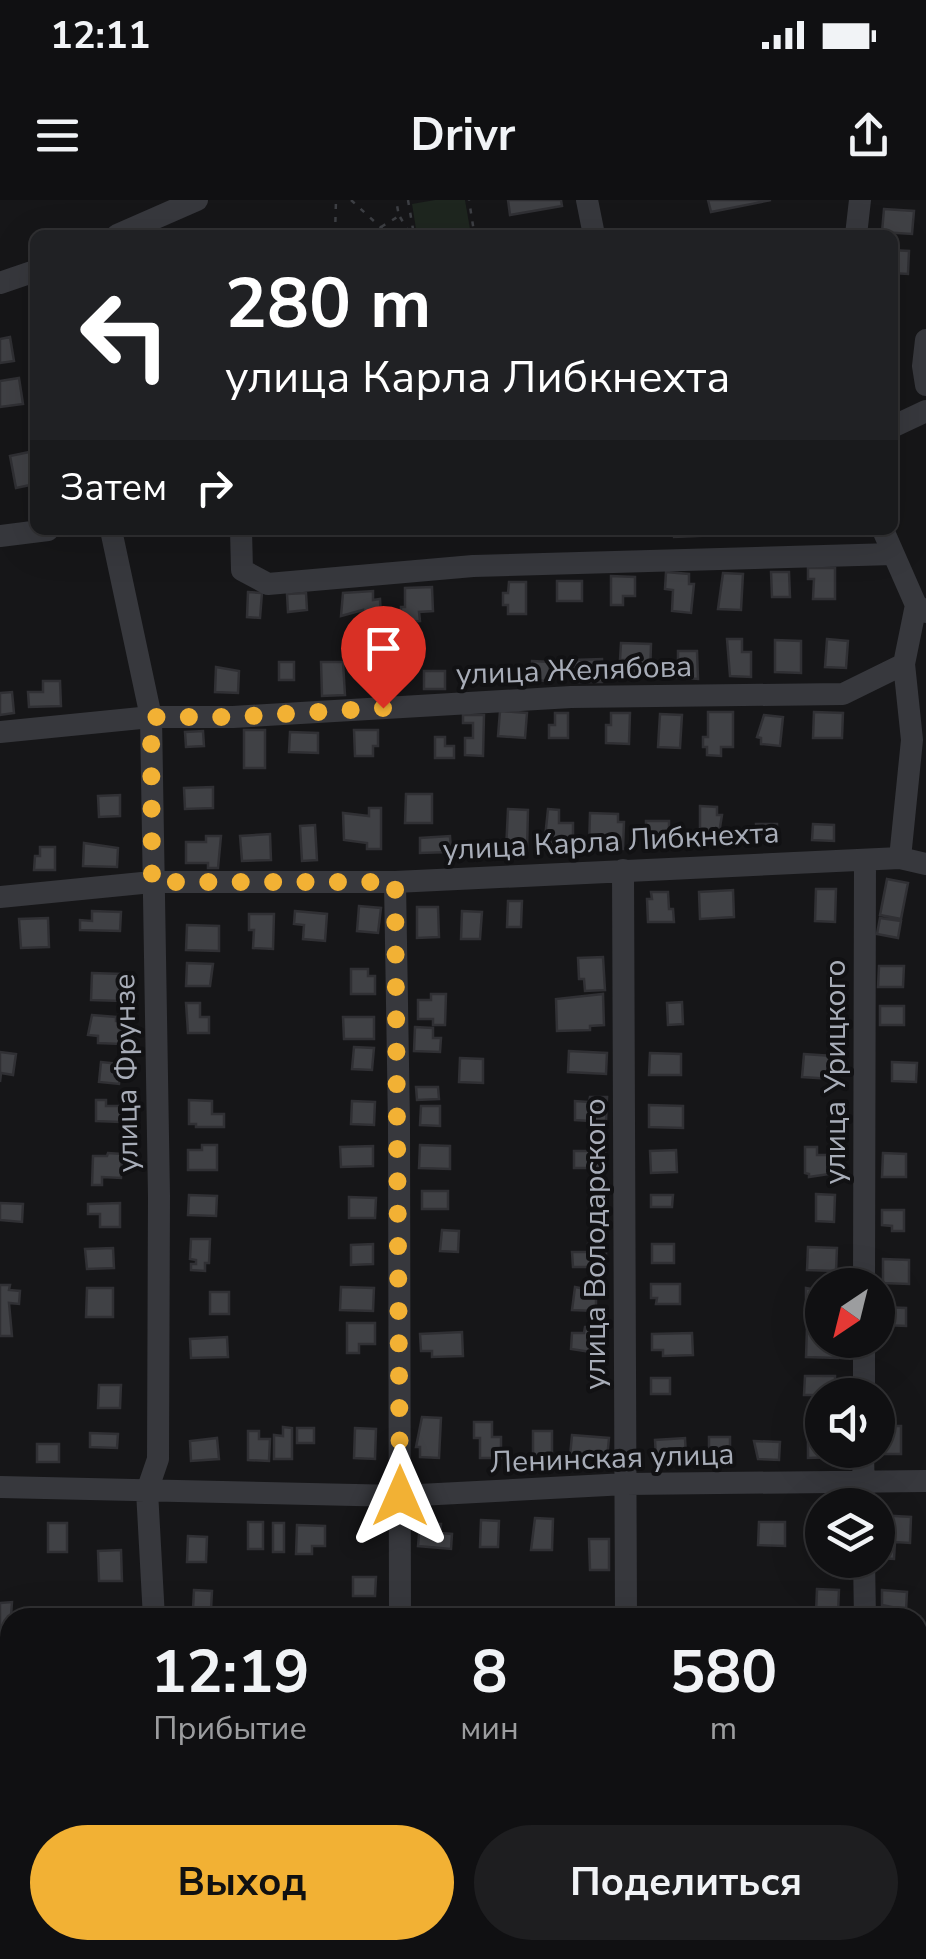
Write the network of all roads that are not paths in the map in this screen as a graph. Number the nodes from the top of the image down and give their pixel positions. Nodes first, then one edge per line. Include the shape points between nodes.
1 (197, 200) edge
2 (588, 200) edge
3 (860, 200) edge
4 (128, 230) edge
5 (593, 230) edge
6 (857, 230) edge
7 (30, 273) edge
8 (0, 283) edge
9 (926, 340) edge
10 (926, 385) edge
11 (926, 411) edge
12 (898, 424) edge
13 (30, 532) edge
14 (112, 535) edge
15 (241, 535) edge
16 (885, 535) edge
17 (0, 536) edge
18 (893, 554) junction
19 (921, 609) edge
20 (904, 664) junction
21 (151, 717) junction
22 (0, 732) edge
23 (900, 858) junction
24 (866, 860) junction
25 (926, 864) edge
26 (623, 870) junction
27 (152, 882) junction
28 (395, 882) junction
29 (0, 897) edge
30 (864, 1268) edge
31 (926, 1481) edge
32 (626, 1484) junction
33 (0, 1488) edge
34 (892, 1488) edge
35 (146, 1492) junction
36 (805, 1492) edge
37 (400, 1496) junction
38 (864, 1578) edge
39 (153, 1608) edge
40 (400, 1608) edge
41 (626, 1608) edge
42 (865, 1608) edge

1 - 4 street
2 - 5 street
3 - 6 street
7 - 8 street
9 - 10 street
11 - 12 street
13 - 17 street
14 - 21 street, улица Фрунзе
15 - 18 street via 242,570 268,584 473,566
16 - 18 street
18 - 19 street
19 - 20 street
20 - 21 street, улица Желябова via 842,694 571,696
20 - 23 street via 912,740
21 - 22 street, улица Желябова
21 - 27 street, улица Фрунзе
23 - 24 street, улица Карла Либкнехта
23 - 25 street, улица Карла Либкнехта
24 - 26 street, улица Карла Либкнехта
24 - 30 street, улица Урицкого
26 - 28 street, улица Карла Либкнехта
26 - 32 street, улица Володарского
27 - 28 street, улица Карла Либкнехта
27 - 29 street, улица Карла Либкнехта
27 - 35 street, улица Фрунзе via 158,1460
28 - 37 street
31 - 34 street, Ленинская улица
32 - 36 street, Ленинская улица
32 - 37 street, Ленинская улица
32 - 41 street, улица Володарского
33 - 35 street, Ленинская улица
35 - 37 street, Ленинская улица
35 - 39 street, улица Фрунзе
37 - 40 street
38 - 42 street

